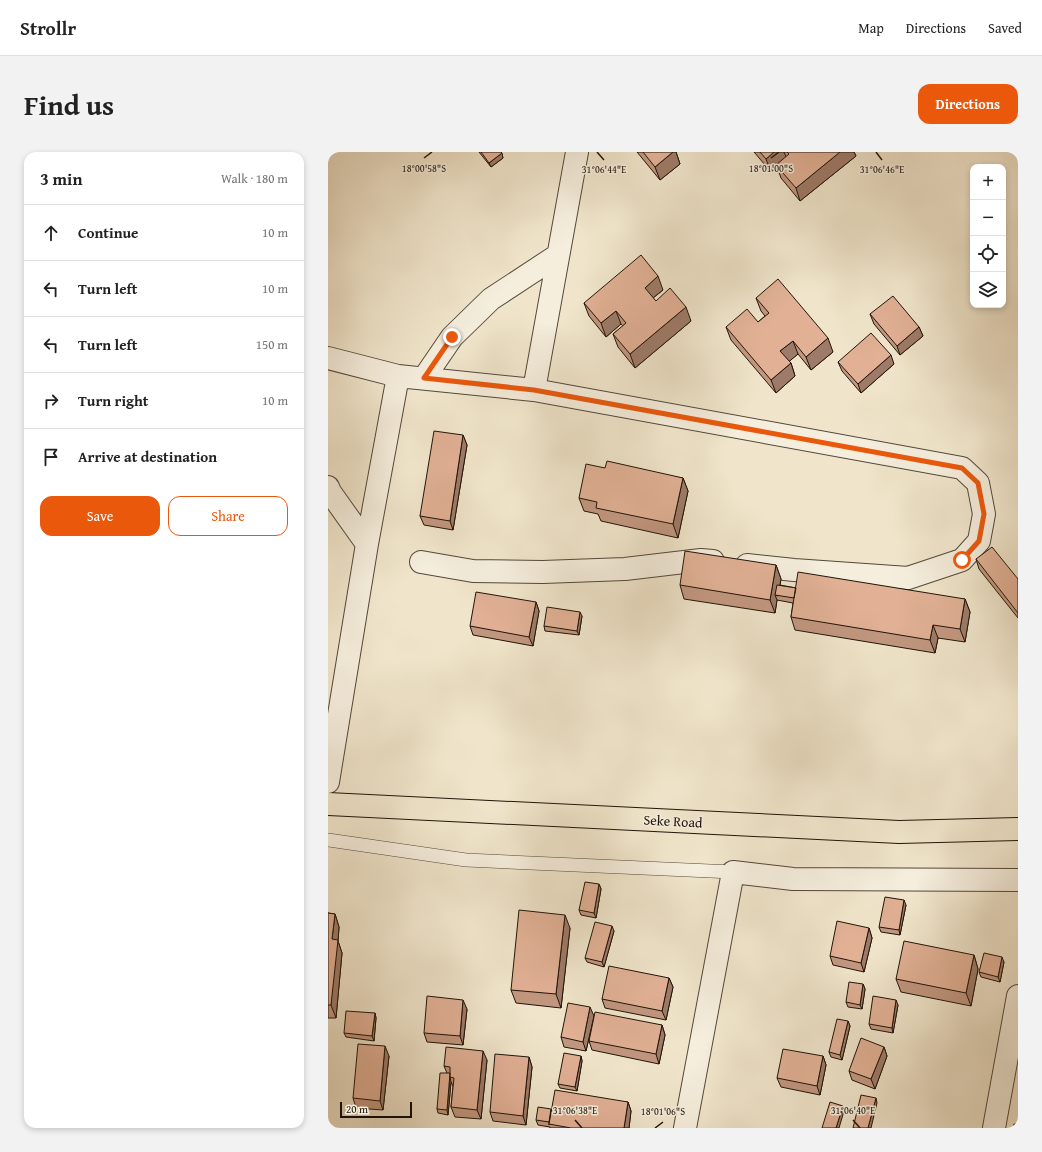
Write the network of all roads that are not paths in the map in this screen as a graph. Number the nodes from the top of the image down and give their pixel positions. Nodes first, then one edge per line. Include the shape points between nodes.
1 (577, 152) edge
2 (558, 255) junction
3 (328, 358) edge
4 (398, 376) junction
5 (424, 378) junction
6 (534, 390) junction
7 (329, 491) edge
8 (367, 544) junction
9 (421, 562) dead end
10 (328, 782) edge
11 (328, 804) edge
12 (1018, 829) edge
13 (328, 840) edge
14 (733, 872) junction
15 (1018, 880) edge
16 (1018, 996) edge
17 (685, 1128) edge
18 (994, 1128) edge

1 - 2 street
2 - 5 street via 491,299 452,337
2 - 6 street
3 - 4 street
4 - 5 street
4 - 8 street
5 - 6 street
6 - 9 street via 962,468 978,483 984,514 979,541 962,560 908,578 701,560 625,569 543,572 473,571
7 - 8 street
8 - 10 street
11 - 12 main road, Seke Road via 899,832
13 - 14 lane via 466,860
14 - 15 street via 793,878
14 - 17 street
16 - 18 street

